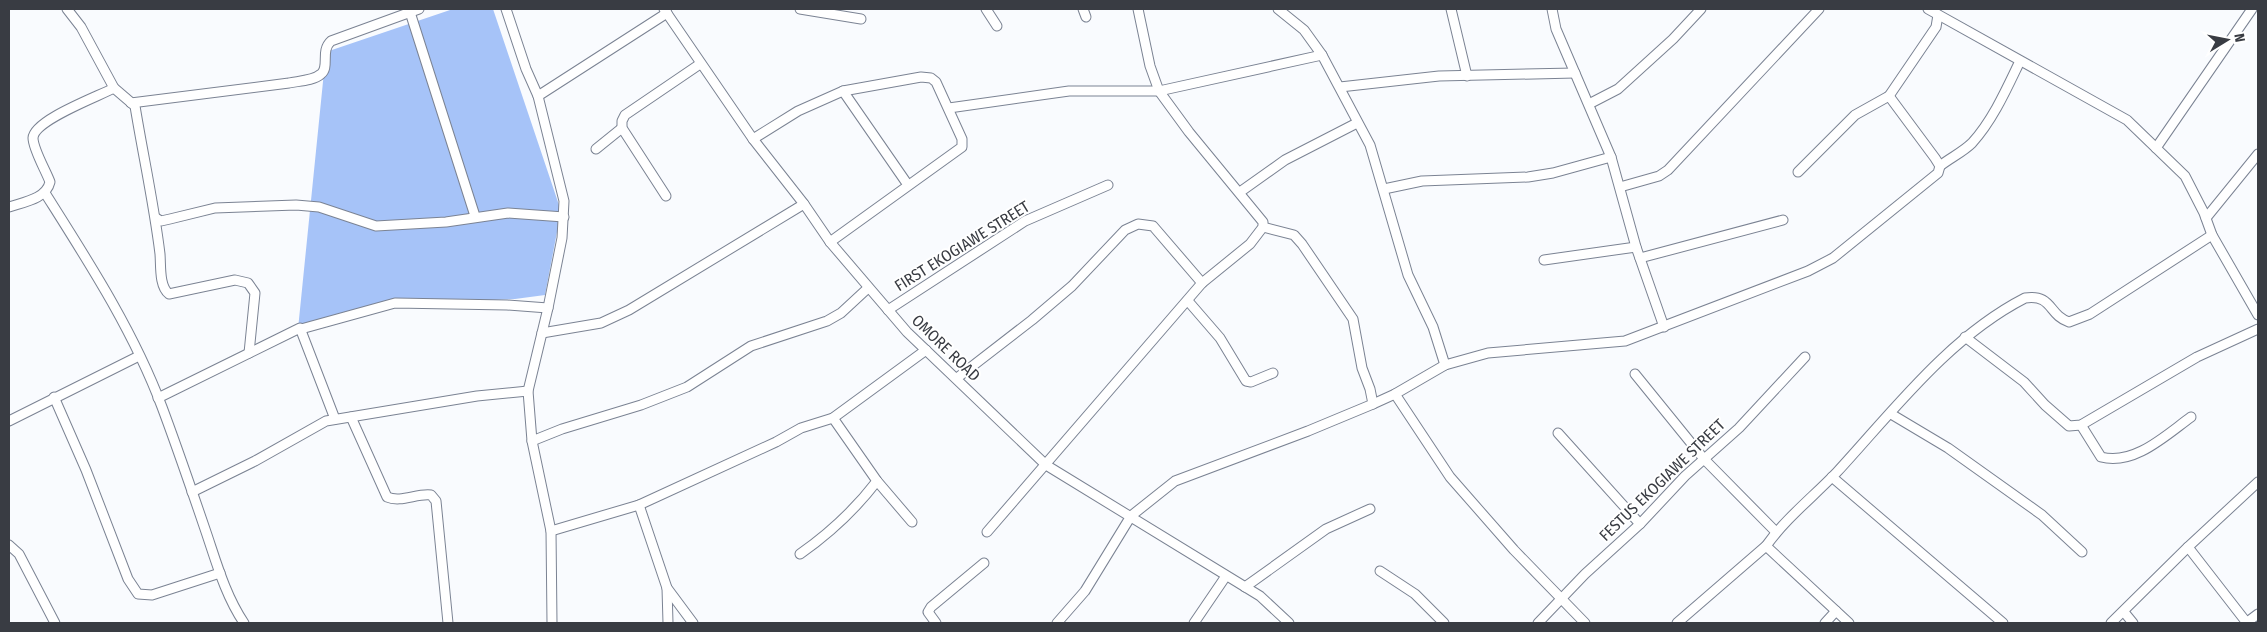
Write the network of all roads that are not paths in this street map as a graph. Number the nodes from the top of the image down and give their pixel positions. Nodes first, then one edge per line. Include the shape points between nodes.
1 (67, 9) edge
2 (506, 9) edge
3 (800, 9) edge
4 (986, 9) edge
5 (1138, 9) edge
6 (1278, 9) edge
7 (1451, 9) edge
8 (1552, 9) edge
9 (1701, 9) edge
10 (1819, 9) edge
11 (1928, 9) edge
12 (2252, 9) edge
13 (413, 10) edge
14 (666, 11) edge
15 (2243, 13) edge
16 (1938, 15) junction
17 (861, 19) dead end
18 (997, 26) dead end
19 (1322, 55) junction
20 (2020, 61) junction
21 (700, 64) junction
22 (1575, 73) junction
23 (1467, 76) junction
24 (1340, 87) junction
25 (114, 88) junction
26 (1159, 91) junction
27 (842, 92) junction
28 (538, 96) junction
29 (1889, 96) junction
30 (131, 103) junction
31 (1589, 104) junction
32 (949, 108) junction
33 (1357, 123) junction
34 (622, 128) junction
35 (753, 139) junction
36 (2156, 148) junction
37 (596, 149) dead end
38 (2258, 154) edge
39 (1611, 157) junction
40 (1940, 166) junction
41 (1798, 172) dead end
42 (908, 185) junction
43 (1108, 185) dead end
44 (1620, 186) junction
45 (1384, 189) junction
46 (1240, 192) junction
47 (45, 193) junction
48 (666, 196) dead end
49 (804, 204) junction
50 (9, 207) edge
51 (475, 216) junction
52 (564, 217) junction
53 (156, 218) junction
54 (2206, 218) junction
55 (1783, 220) dead end
56 (1263, 227) junction
57 (2212, 235) junction
58 (830, 242) junction
59 (1636, 246) junction
60 (1640, 258) junction
61 (1544, 260) dead end
62 (1202, 284) junction
63 (868, 288) junction
64 (1188, 301) junction
65 (548, 308) junction
66 (888, 310) junction
67 (2258, 315) edge
68 (1664, 327) junction
69 (301, 329) junction
70 (2258, 329) edge
71 (542, 333) junction
72 (1965, 336) junction
73 (926, 350) junction
74 (249, 353) junction
75 (139, 356) junction
76 (1805, 357) dead end
77 (1446, 365) junction
78 (1273, 372) dead end
79 (1635, 374) dead end
80 (957, 378) junction
81 (528, 391) junction
82 (1395, 394) junction
83 (54, 397) junction
84 (158, 398) junction
85 (1373, 404) junction
86 (1891, 414) junction
87 (351, 416) junction
88 (2191, 417) dead end
89 (833, 418) junction
90 (335, 419) junction
91 (9, 421) edge
92 (2081, 424) junction
93 (1558, 433) dead end
94 (532, 441) junction
95 (1704, 460) junction
96 (1046, 465) junction
97 (1832, 476) junction
98 (877, 481) junction
99 (2258, 482) edge
100 (192, 492) junction
101 (639, 506) junction
102 (1370, 509) dead end
103 (1131, 516) junction
104 (912, 522) dead end
105 (1640, 524) junction
106 (550, 531) junction
107 (987, 532) dead end
108 (1776, 532) junction
109 (9, 545) edge
110 (1766, 546) junction
111 (2188, 547) junction
112 (2082, 552) dead end
113 (800, 554) dead end
114 (984, 563) dead end
115 (1380, 570) dead end
116 (220, 573) junction
117 (1226, 576) junction
118 (1246, 587) junction
119 (667, 588) junction
120 (1561, 598) junction
121 (1836, 611) junction
122 (2124, 612) junction
123 (2258, 614) edge
124 (55, 623) edge
125 (244, 623) edge
126 (448, 623) edge
127 (552, 623) edge
128 (668, 623) edge
129 (693, 623) edge
130 (936, 623) edge
131 (1056, 623) edge
132 (1194, 623) edge
133 (1289, 623) edge
134 (1444, 623) edge
135 (1538, 623) edge
136 (1585, 623) edge
137 (1677, 623) edge
138 (1825, 623) edge
139 (1849, 623) edge
140 (2003, 623) edge
141 (2111, 623) edge
142 (2132, 623) edge
143 (2246, 623) edge

1 - 25 street via 81,27
2 - 28 street
3 - 17 street
4 - 18 street
5 - 26 street via 1150,66
6 - 19 street via 1304,30
7 - 23 street
8 - 22 street via 1556,29
9 - 31 street via 1618,89
10 - 44 street via 1668,170 1659,176
11 - 16 street
12 - 15 street
13 - 30 street via 331,40 324,52 324,70 312,78
13 - 51 street
14 - 21 street, OMORE ROAD
14 - 28 street
15 - 36 street
16 - 20 street
16 - 29 street via 1936,28
19 - 24 street
19 - 26 street
20 - 36 street via 2127,120
20 - 40 street via 1999,103 1977,136
21 - 34 street via 624,115
21 - 35 street, OMORE ROAD
22 - 23 street
22 - 31 street
23 - 24 street
24 - 33 street
25 - 30 street
25 - 47 street via 44,122 34,133 33,142 50,182
26 - 32 street via 1069,91
26 - 46 street
27 - 32 street via 921,76 936,82
27 - 35 street via 798,111
27 - 42 street
28 - 52 street via 559,177
29 - 40 street
29 - 41 street via 1855,115
30 - 53 street via 135,106
31 - 39 street
32 - 42 street via 962,138 962,147
33 - 45 street via 1370,145
33 - 46 street via 1285,160
34 - 37 street
34 - 48 street
35 - 49 street, OMORE ROAD
36 - 54 street via 2185,176
38 - 54 street
39 - 44 street
39 - 45 street via 1528,177 1422,181
40 - 68 street via 1938,173 1833,258 1808,271
42 - 58 street
43 - 66 street, FIRST EKOGIAWE STREET via 1025,221
44 - 59 street
45 - 77 street via 1408,275
46 - 56 street
47 - 50 street
47 - 75 street via 98,276
49 - 58 street, OMORE ROAD
49 - 71 street via 629,310 601,323
51 - 52 street
51 - 53 street via 446,222 376,226 319,207 296,205 216,208 161,221
52 - 65 street
53 - 74 street via 162,277 169,294 235,280 252,286 255,306
54 - 57 street
55 - 60 street
56 - 62 street via 1250,244
56 - 85 street via 1294,235 1352,319
57 - 67 street
57 - 72 street via 2090,314 2068,322 2060,319 2049,303 2036,296 2025,298
58 - 63 street, OMORE ROAD
59 - 60 street
59 - 61 street
60 - 68 street
62 - 64 street
62 - 80 street via 1153,226 1138,224 1125,230 1072,286
63 - 66 street, OMORE ROAD
63 - 94 street via 827,320 751,346 687,387
64 - 78 street via 1220,338 1246,381
64 - 96 street
65 - 69 street via 395,303
65 - 71 street
66 - 73 street, OMORE ROAD
68 - 77 street via 1625,341 1488,353
69 - 74 street
69 - 90 street
70 - 92 street via 2198,357
71 - 81 street
72 - 86 street
72 - 92 street via 2024,382 2069,426
73 - 80 street, OMORE ROAD
73 - 89 street
74 - 84 street
75 - 83 street
75 - 84 street
76 - 95 street, FESTUS EKOGIAWE STREET via 1739,428
77 - 82 street
79 - 95 street
80 - 96 street, OMORE ROAD
81 - 87 street
81 - 94 street
82 - 85 street
82 - 120 street via 1450,477
83 - 91 street
83 - 116 street via 128,579 138,594 152,595
84 - 100 street
85 - 103 street via 1175,481
86 - 97 street
86 - 112 street via 1948,448 2042,515
87 - 90 street
87 - 126 street via 387,497 393,500 426,494 436,501
88 - 92 street via 2154,443 2124,459 2114,460 2101,458
89 - 98 street
89 - 101 street via 801,428
90 - 100 street
93 - 105 street
94 - 106 street
95 - 105 street, FESTUS EKOGIAWE STREET
95 - 108 street
96 - 103 street, OMORE ROAD
96 - 107 street
97 - 108 street
97 - 140 street
98 - 104 street
98 - 113 street via 833,531
99 - 111 street
100 - 116 street
101 - 106 street
101 - 119 street
102 - 118 street via 1326,530
103 - 117 street, OMORE ROAD
103 - 131 street via 1085,591
105 - 120 street, FESTUS EKOGIAWE STREET
106 - 127 street
108 - 110 street
109 - 124 street via 19,554
110 - 121 street
110 - 137 street
111 - 122 street
111 - 143 street
114 - 130 street via 931,607 928,612
115 - 134 street via 1415,594
116 - 125 street
117 - 118 street, OMORE ROAD
117 - 132 street
118 - 133 street, OMORE ROAD
119 - 128 street
119 - 129 street
120 - 135 street, FESTUS EKOGIAWE STREET
120 - 136 street
121 - 138 street
121 - 139 street
122 - 141 street
122 - 142 street
123 - 143 street

